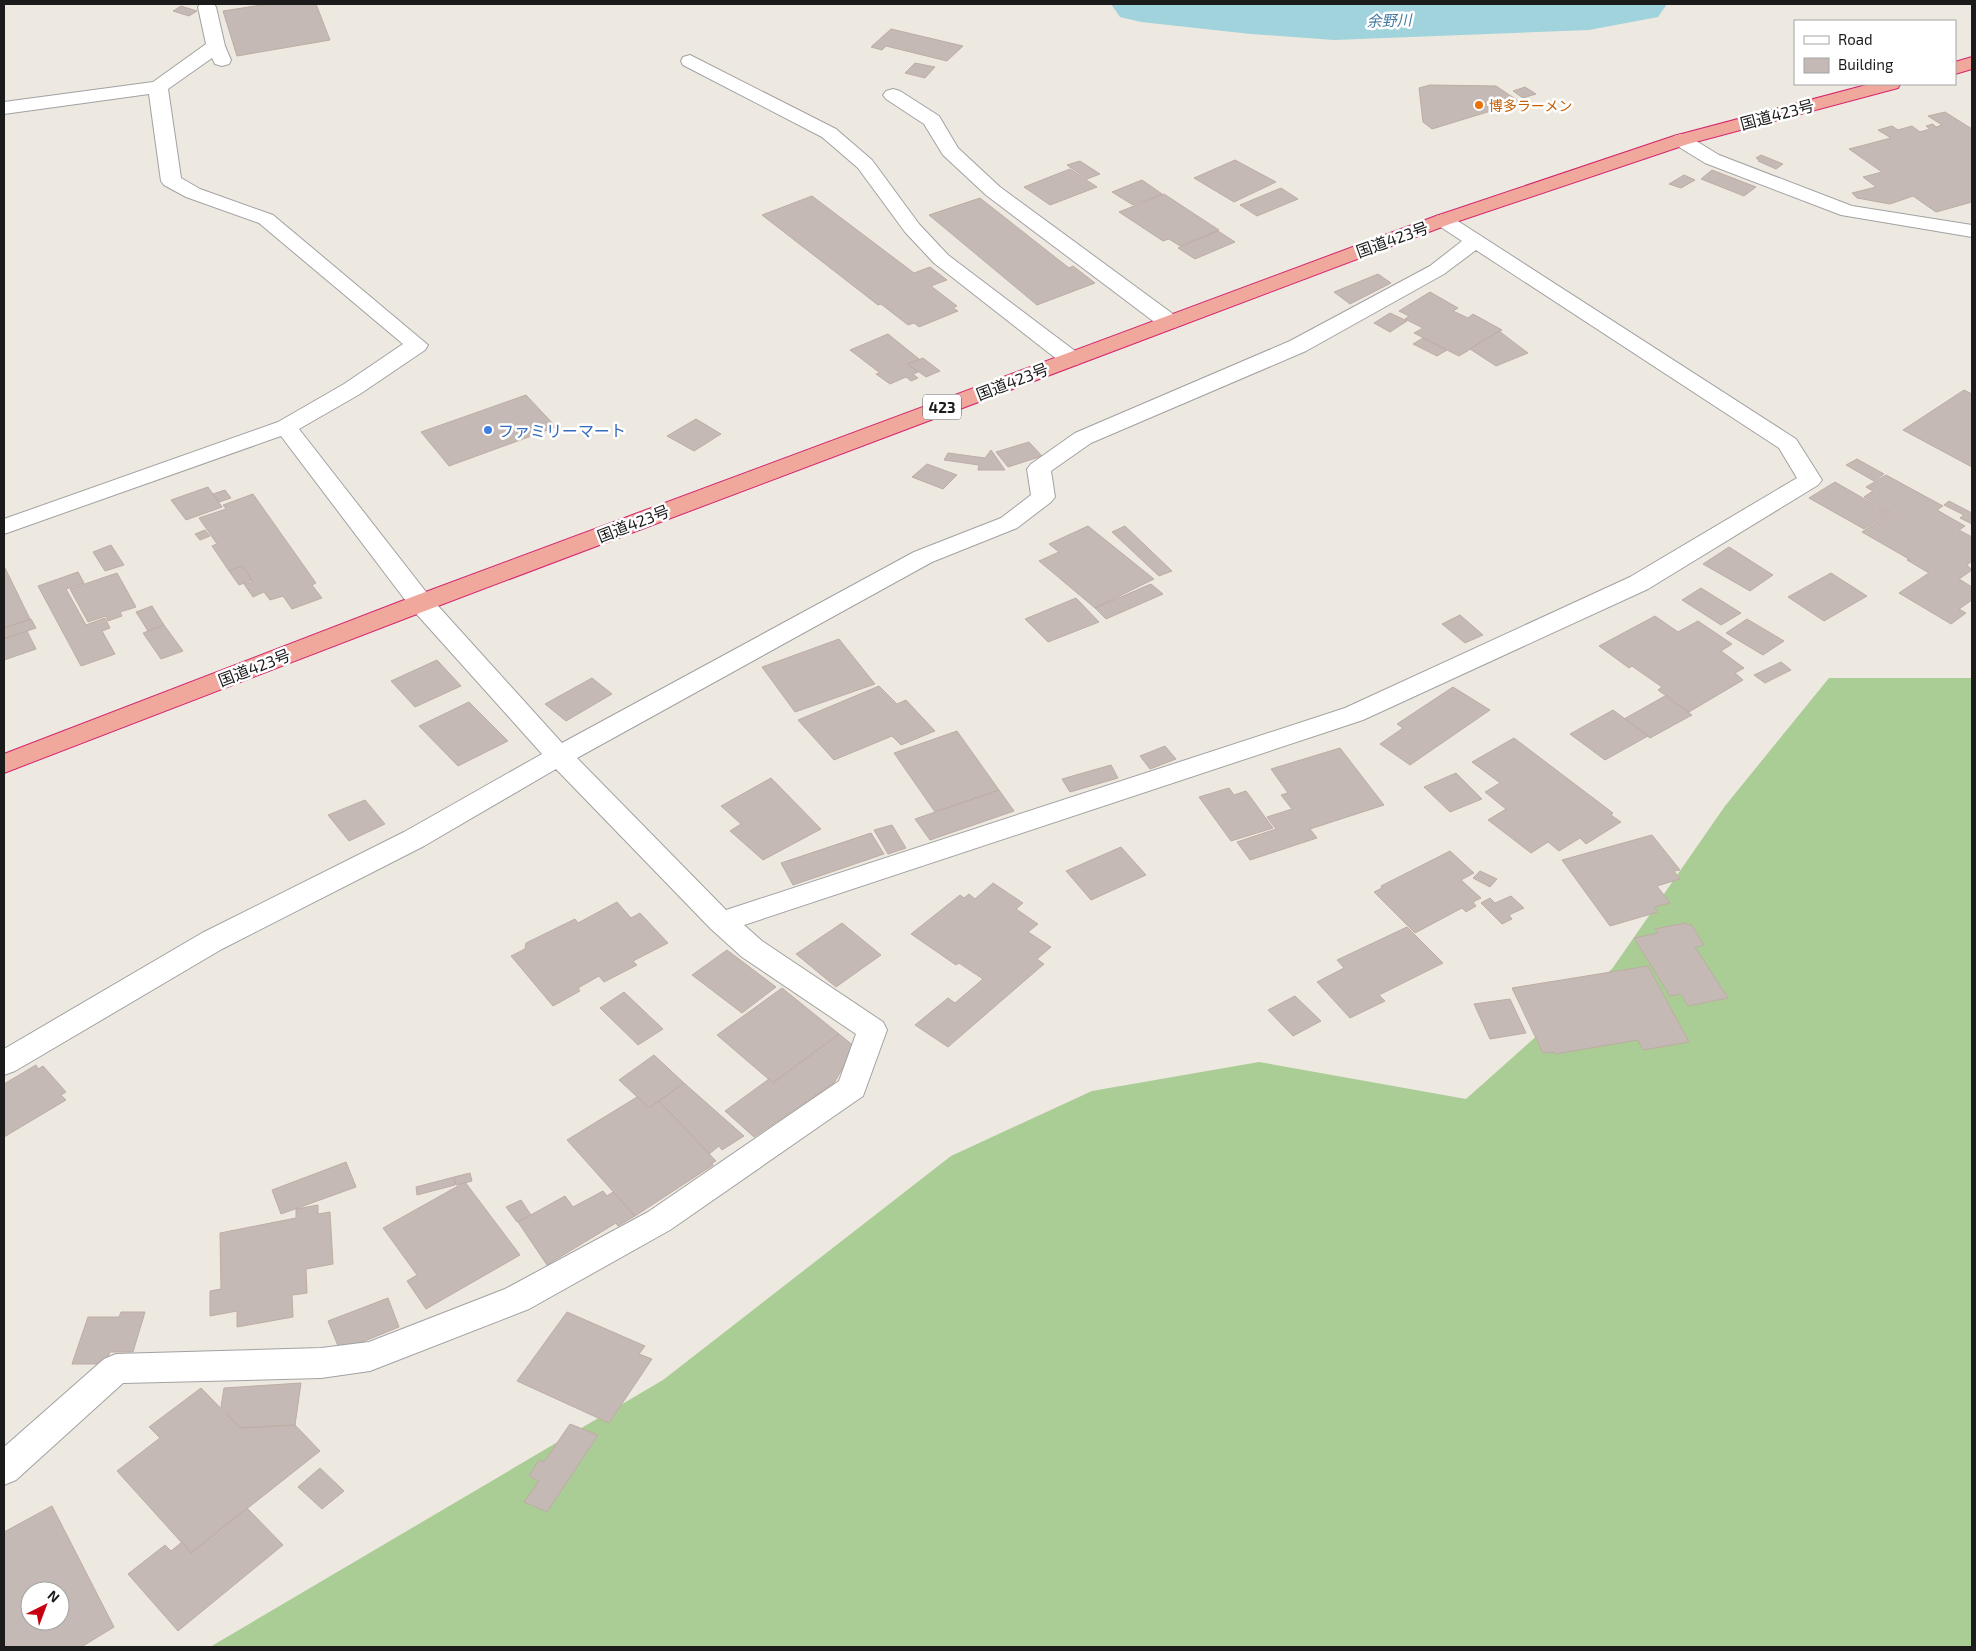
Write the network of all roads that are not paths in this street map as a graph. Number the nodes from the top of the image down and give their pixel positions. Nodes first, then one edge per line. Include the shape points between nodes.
1 (207, 7) dead end
2 (690, 61) dead end
3 (1972, 63) edge
4 (1956, 68) edge
5 (1887, 85) edge
6 (158, 87) junction
7 (893, 96) dead end
8 (4, 108) edge
9 (1681, 140) junction
10 (1443, 220) junction
11 (1972, 230) edge
12 (1475, 241) junction
13 (1169, 322) junction
14 (1071, 358) junction
15 (286, 427) junction
16 (4, 527) edge
17 (421, 603) junction
18 (559, 756) junction
19 (4, 764) edge
20 (721, 922) junction
21 (4, 1063) edge
22 (4, 1469) edge

1 - 6 street via 219,53
2 - 14 street via 829,133 865,164 912,228 942,259
3 - 4 highway
5 - 9 highway, 国道423号 / 423
6 - 8 street
6 - 15 street via 171,181 193,194 266,219 418,346
7 - 13 street via 932,120 950,151 993,191
9 - 10 highway, 国道423号 / 423
9 - 11 street via 1712,159 1848,211
10 - 12 street
10 - 13 highway, 国道423号 / 423
12 - 18 street via 1437,270 1298,346 1083,438 1039,469 1043,497 1009,523 923,558
12 - 20 street via 1788,444 1810,480 1639,583 1354,714
13 - 14 highway, 国道423号 / 423
14 - 17 highway, 国道423号 / 423
15 - 16 street
15 - 17 street
17 - 18 street
17 - 19 highway, 国道423号 / 423
18 - 20 street
18 - 21 street via 414,839 212,941
20 - 22 street via 752,949 872,1030 852,1088 659,1221 517,1299 370,1356 321,1364 116,1369

